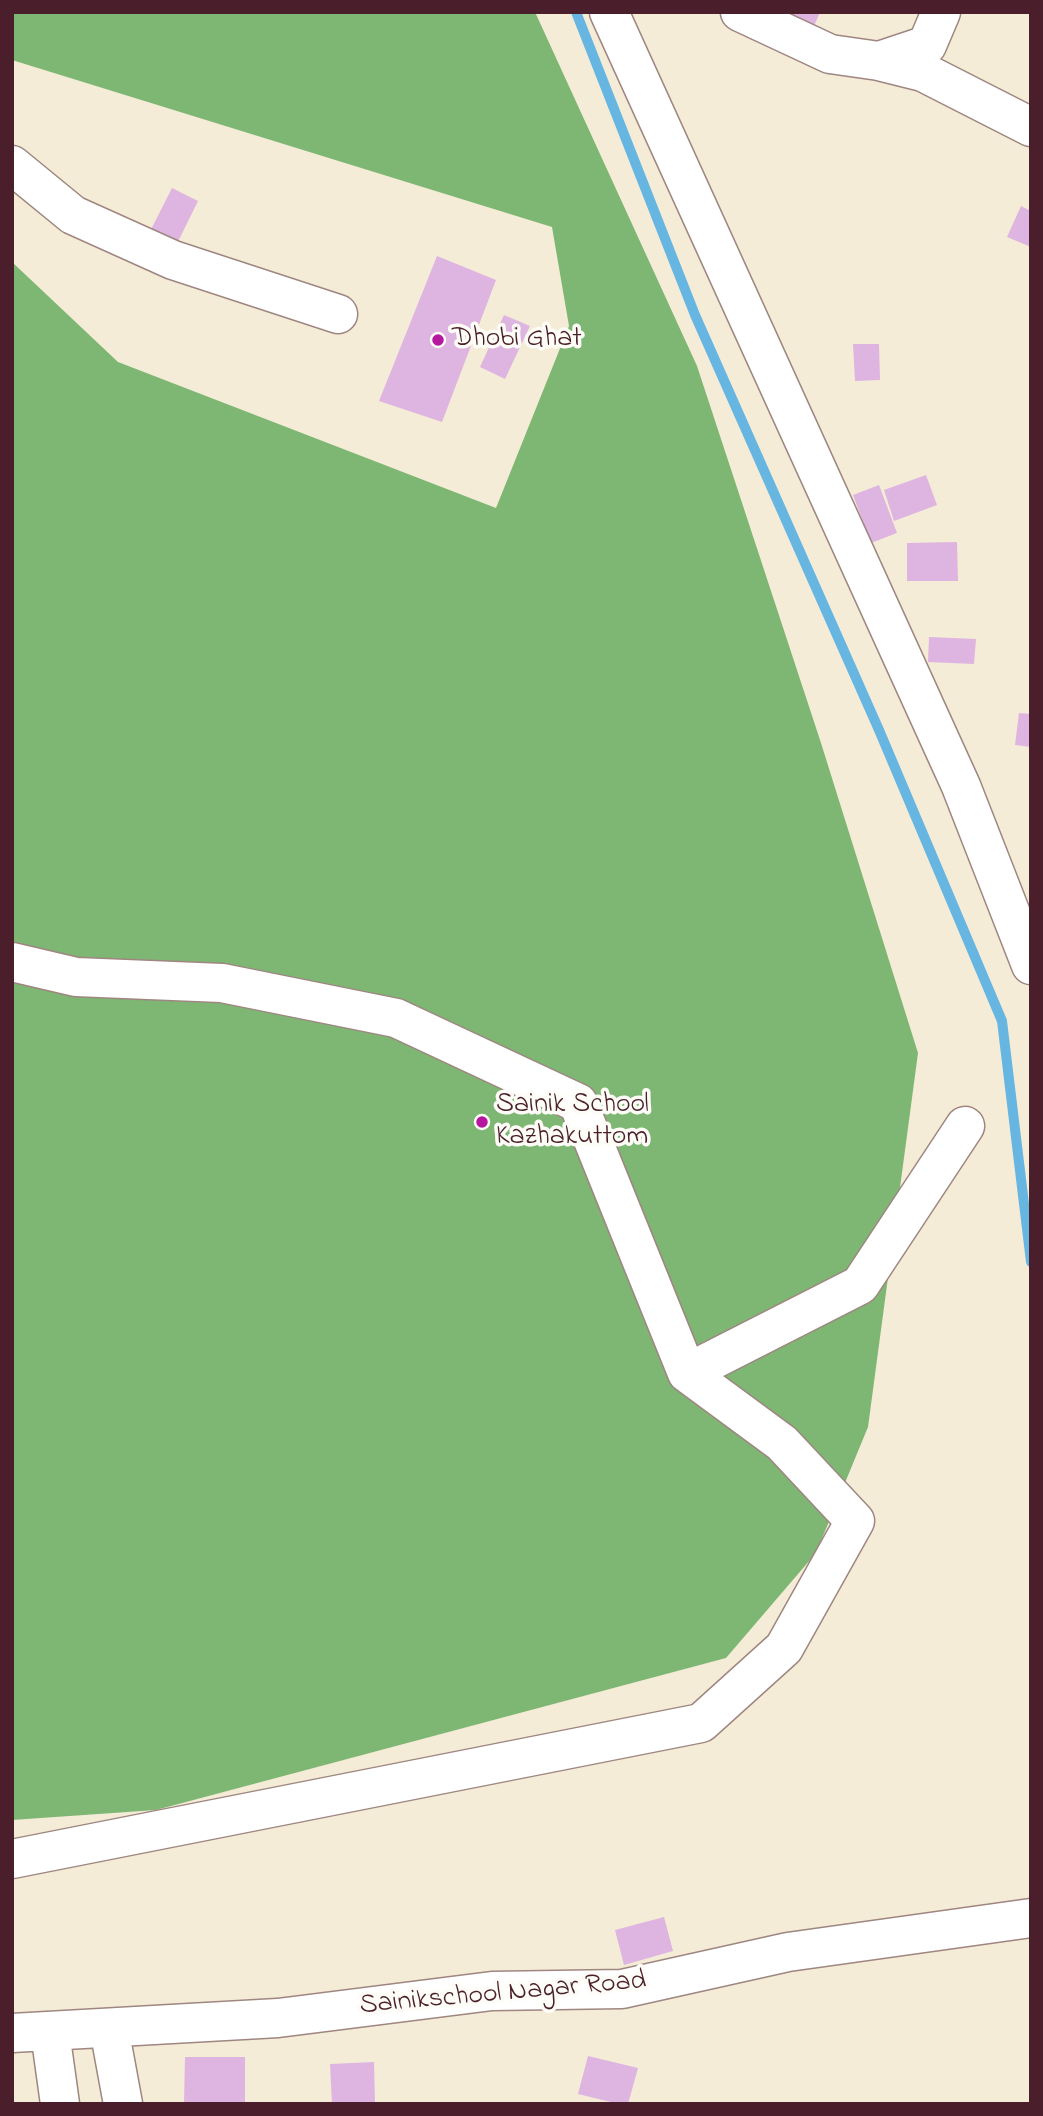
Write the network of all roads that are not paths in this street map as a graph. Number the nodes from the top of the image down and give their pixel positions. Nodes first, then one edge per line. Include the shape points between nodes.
1 (609, 12) edge
2 (740, 12) edge
3 (941, 12) edge
4 (879, 61) junction
5 (1031, 127) edge
6 (12, 165) edge
7 (338, 314) dead end
8 (12, 962) edge
9 (1031, 965) edge
10 (965, 1126) dead end
11 (687, 1373) junction
12 (12, 1859) edge
13 (1031, 1918) edge
14 (108, 2028) junction
15 (50, 2032) junction
16 (12, 2033) edge
17 (60, 2104) edge
18 (123, 2104) edge

1 - 9 street via 961,786
2 - 4 street via 830,54
3 - 4 street via 927,45
4 - 5 street via 923,72
6 - 7 street via 74,215 173,260
8 - 11 street via 76,977 222,984 397,1018 578,1103
10 - 11 street via 860,1285
11 - 12 street via 782,1443 855,1521 784,1648 701,1723
13 - 14 street, Sainikschool Nagar Road via 788,1952 622,1989 492,1991 278,2018
14 - 15 street, Sainikschool Nagar Road
14 - 18 street
15 - 16 street, Sainikschool Nagar Road
15 - 17 street

